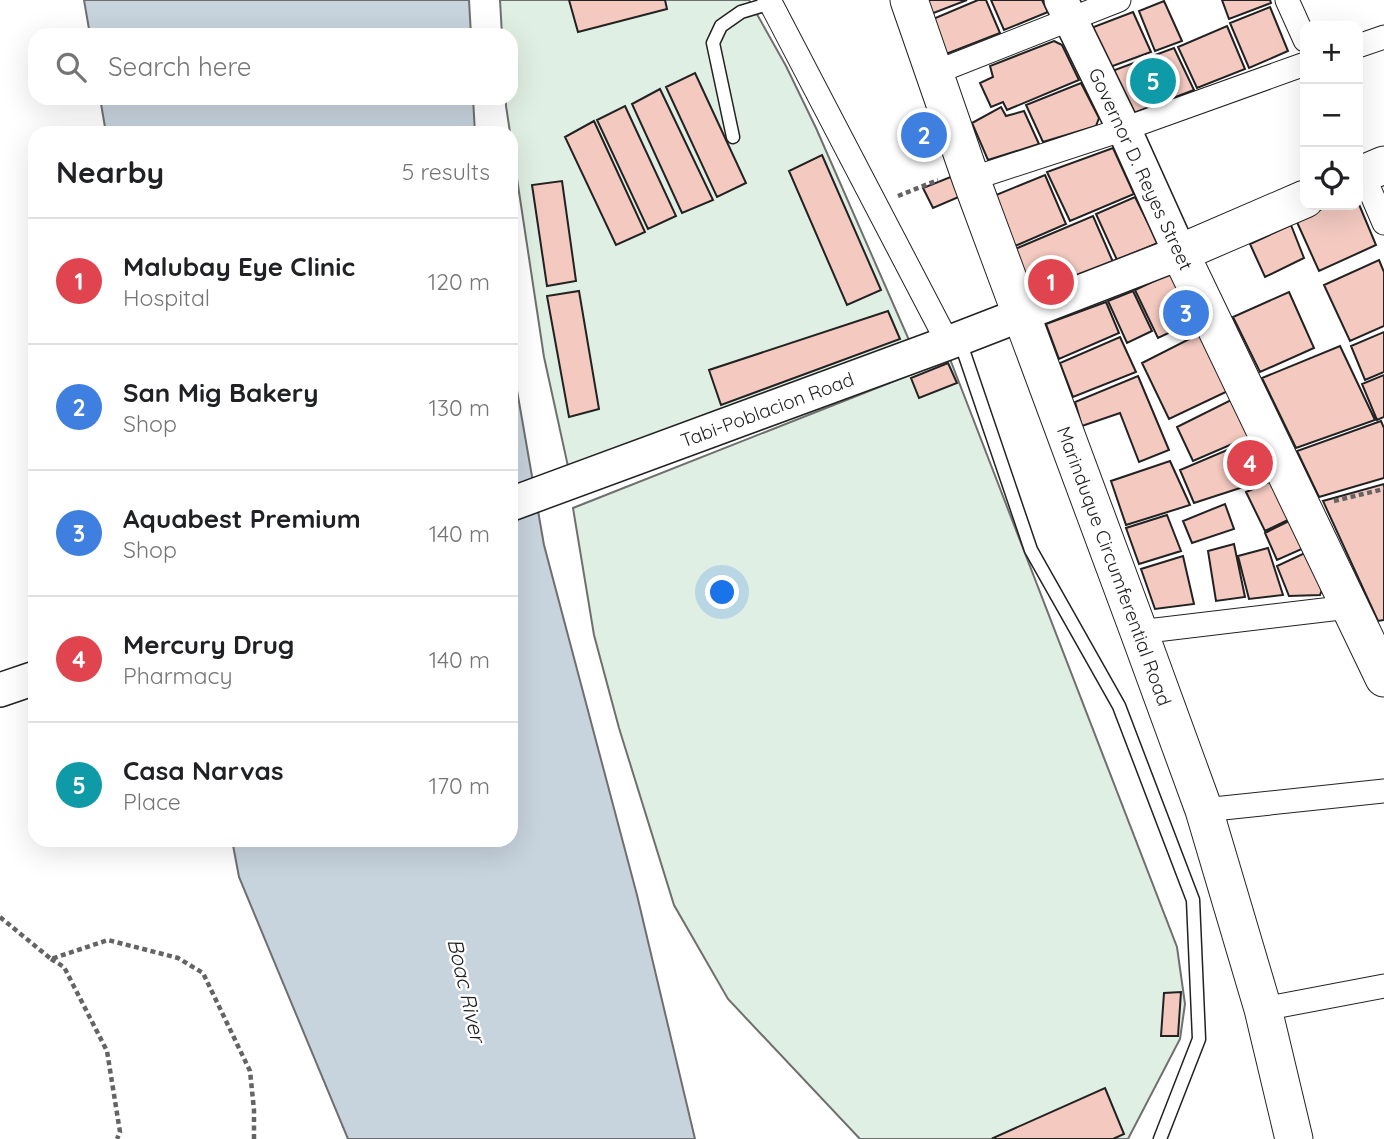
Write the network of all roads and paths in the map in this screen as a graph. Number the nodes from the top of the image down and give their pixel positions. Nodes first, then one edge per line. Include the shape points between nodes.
1 (909, 0) edge
2 (1119, 0) edge
3 (1287, 0) edge
4 (773, 1) edge
5 (1066, 10) edge
6 (1300, 29) edge
7 (1384, 37) edge
8 (1363, 44) edge
9 (1300, 66) edge
10 (934, 73) junction
11 (1124, 129) junction
12 (733, 137) dead end
13 (1366, 169) edge
14 (959, 178) junction
15 (1300, 201) edge
16 (876, 205) junction
17 (1384, 223) edge
18 (1180, 253) junction
19 (1021, 314) junction
20 (954, 340) junction
21 (1384, 489) edge
22 (518, 502) edge
23 (1324, 503) dead end
24 (1349, 607) junction
25 (1139, 632) junction
26 (1384, 678) edge
27 (28, 680) edge
28 (0, 690) edge
29 (1384, 791) edge
30 (1204, 810) junction
31 (0, 917) edge
32 (51, 959) junction
33 (1384, 986) edge
34 (1263, 1009) junction
35 (117, 1139) edge
36 (254, 1139) edge
37 (1160, 1139) edge
38 (1294, 1139) edge

1 - 10 main road, Marinduque Circumferential Road
2 - 5 street
3 - 6 street
4 - 12 lane via 741,12 721,26 713,43
4 - 16 street
5 - 10 street via 1050,26
5 - 11 main road, Governor D. Reyes Street
7 - 8 street
9 - 11 street
10 - 14 main road, Marinduque Circumferential Road
11 - 14 street
11 - 18 main road, Governor D. Reyes Street
13 - 17 street
14 - 16 path
14 - 19 main road, Marinduque Circumferential Road
15 - 18 main road
16 - 20 street
18 - 19 main road, Tabi-Poblacion Road
18 - 24 main road, Governor D. Reyes Street
19 - 20 main road, Tabi-Poblacion Road
19 - 25 main road, Marinduque Circumferential Road
20 - 22 main road, Tabi-Poblacion Road
20 - 37 lane via 1031,550 1119,706 1193,900 1199,1039
21 - 23 path
24 - 25 street
24 - 26 main road, Governor D. Reyes Street
25 - 30 main road, Marinduque Circumferential Road
27 - 28 main road
29 - 30 street
30 - 34 main road, Marinduque Circumferential Road
31 - 32 path
32 - 35 path via 64,967 107,1051 120,1132
32 - 36 path via 108,940 178,958 202,973 250,1071
33 - 34 street
34 - 38 main road, Marinduque Circumferential Road

